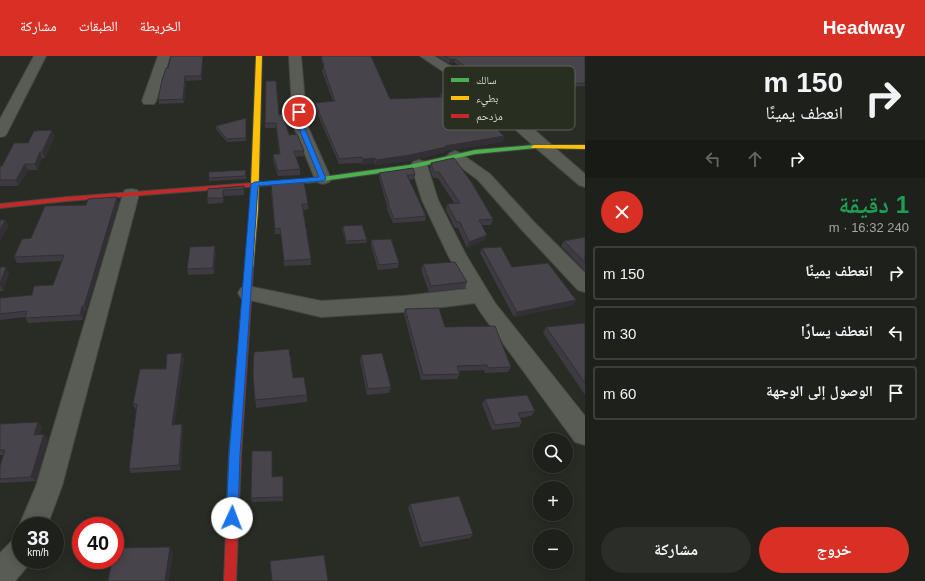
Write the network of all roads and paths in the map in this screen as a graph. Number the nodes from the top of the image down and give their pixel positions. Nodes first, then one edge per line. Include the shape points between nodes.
1 (40, 56) edge
2 (164, 56) edge
3 (259, 56) edge
4 (295, 56) edge
5 (426, 56) edge
6 (443, 67) edge
7 (149, 101) dead end
8 (6, 111) edge
9 (524, 130) edge
10 (0, 133) edge
11 (542, 146) junction
12 (585, 147) edge
13 (455, 156) junction
14 (419, 165) junction
15 (323, 179) junction
16 (585, 182) edge
17 (255, 184) junction
18 (131, 194) junction
19 (0, 206) edge
20 (585, 285) edge
21 (248, 293) junction
22 (480, 295) junction
23 (584, 434) dead end
24 (37, 517) edge
25 (12, 562) edge
26 (0, 575) edge
27 (230, 581) edge

1 - 8 street
2 - 7 street
3 - 17 street
4 - 15 street via 300,124
5 - 6 street
8 - 10 street
9 - 11 street
11 - 12 street
11 - 13 street
11 - 16 street
13 - 14 street
13 - 20 street via 484,177
14 - 15 street
14 - 22 street via 430,200
15 - 17 street
17 - 18 street
17 - 21 street
18 - 19 street
18 - 24 street via 49,486
21 - 22 street via 321,309 403,304
21 - 27 street via 235,455
22 - 23 street
25 - 26 street

